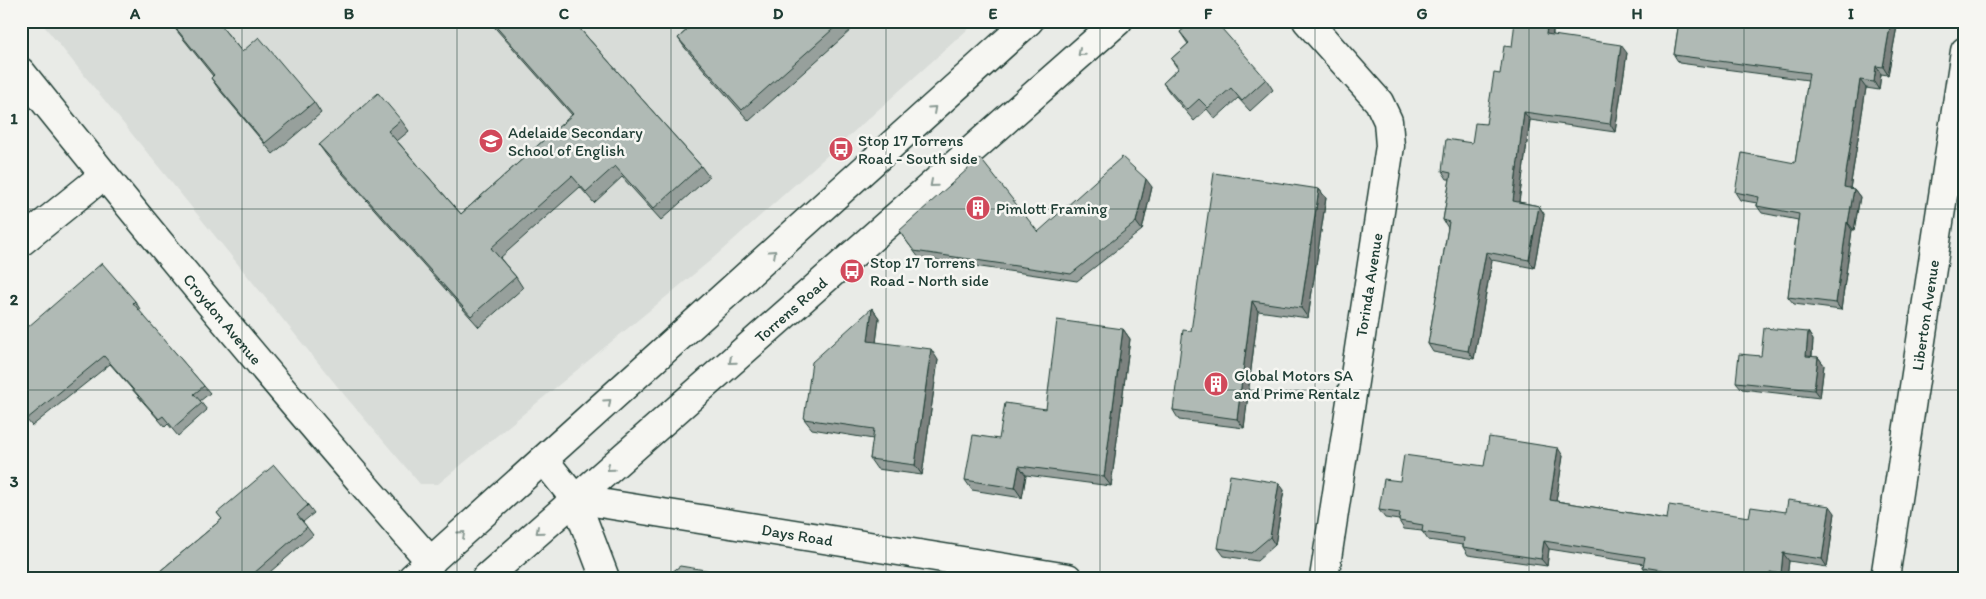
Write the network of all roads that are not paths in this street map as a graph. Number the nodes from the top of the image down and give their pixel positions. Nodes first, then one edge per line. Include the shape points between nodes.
1 (1030, 21) edge
2 (1118, 21) edge
3 (1307, 21) edge
4 (1965, 51) edge
5 (21, 72) edge
6 (104, 175) junction
7 (21, 242) edge
8 (544, 460) junction
9 (576, 499) junction
10 (422, 570) edge
11 (486, 578) edge
12 (605, 578) edge
13 (1068, 578) edge
14 (1324, 578) edge
15 (1885, 578) edge

8 -> 1 main road
2 -> 9 main road, Torrens Road
3 - 14 main road, Torinda Avenue via 1379,102 1388,121 1390,146
4 - 15 main road, Liberton Avenue
5 - 6 main road, Croydon Avenue
6 - 7 main road
6 - 10 main road, Croydon Avenue via 312,424
8 - 9 main road
10 -> 8 main road
9 -> 11 main road, Torrens Road
9 - 12 main road
9 - 13 main road, Days Road

